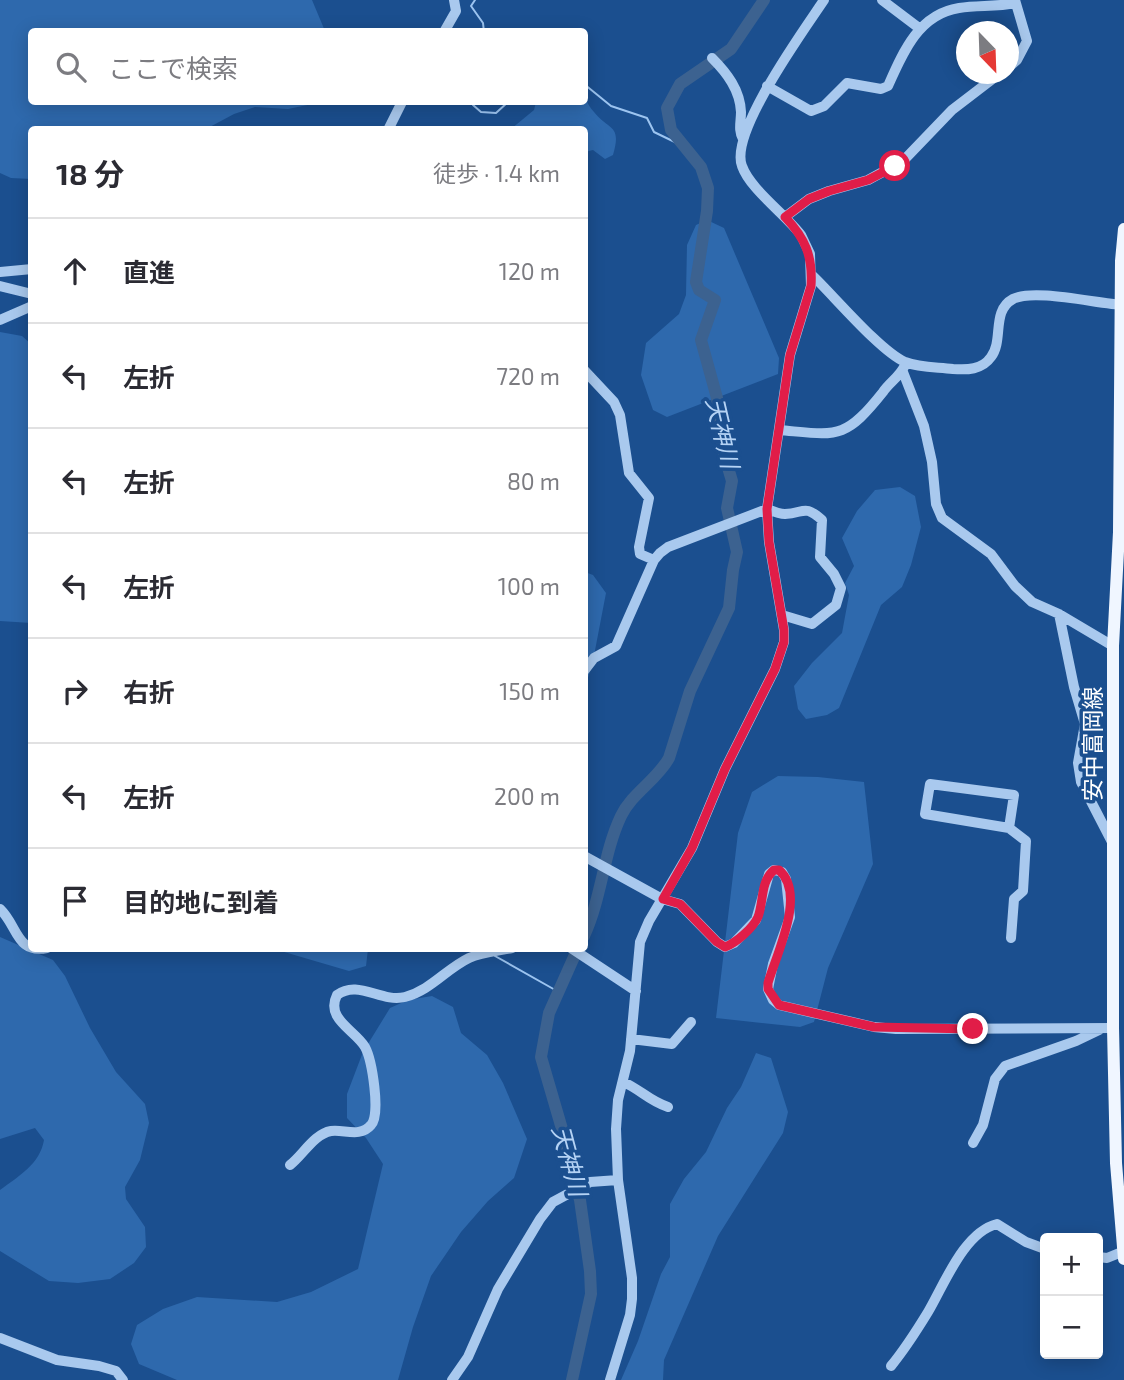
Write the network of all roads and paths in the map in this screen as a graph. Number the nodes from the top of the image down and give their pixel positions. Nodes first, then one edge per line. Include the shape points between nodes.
1 (454, 0) edge
2 (824, 0) edge
3 (882, 0) edge
4 (1015, 1) edge
5 (446, 28) edge
6 (919, 29) junction
7 (1019, 56) edge
8 (715, 61) dead end
9 (986, 84) edge
10 (767, 86) junction
11 (400, 105) edge
12 (390, 126) edge
13 (743, 139) junction
14 (785, 217) junction
15 (1124, 229) edge
16 (28, 268) edge
17 (0, 272) edge
18 (812, 275) junction
19 (0, 286) edge
20 (28, 293) edge
21 (1122, 305) edge
22 (28, 308) edge
23 (0, 320) edge
24 (904, 367) junction
25 (588, 374) edge
26 (779, 430) junction
27 (767, 509) junction
28 (654, 560) junction
29 (1059, 614) junction
30 (782, 615) junction
31 (1113, 646) junction
32 (588, 666) edge
33 (1119, 674) edge
34 (1009, 828) junction
35 (1117, 852) edge
36 (588, 858) edge
37 (663, 899) junction
38 (0, 909) edge
39 (1011, 938) dead end
40 (1119, 939) edge
41 (28, 948) edge
42 (578, 952) edge
43 (470, 953) edge
44 (636, 991) junction
45 (691, 1022) dead end
46 (1107, 1028) junction
47 (631, 1039) junction
48 (623, 1082) junction
49 (668, 1107) dead end
50 (973, 1143) dead end
51 (1120, 1163) edge
52 (290, 1165) dead end
53 (618, 1180) junction
54 (1123, 1230) edge
55 (1040, 1247) edge
56 (1124, 1251) edge
57 (1103, 1258) edge
58 (1124, 1259) edge
59 (0, 1338) edge
60 (891, 1366) dead end
61 (123, 1380) edge
62 (452, 1380) edge
63 (610, 1380) edge

1 - 5 street via 456,11
2 - 10 street
3 - 6 street
4 - 6 street via 946,11
4 - 7 street via 1027,41
6 - 10 street via 888,86 881,89 847,83 824,106 811,111
8 - 13 street via 731,78 739,100
9 - 14 street via 952,110 903,161 868,180 809,199
10 - 13 street
11 - 12 street
13 - 14 street via 740,160 746,175
14 - 18 street via 806,244
15 - 21 main road, 安中富岡線
16 - 17 street
18 - 24 street
18 - 26 street via 790,355
19 - 20 street
21 - 24 street via 1040,295 1020,297 1003,309 996,348 982,365 965,370
21 - 31 main road, 安中富岡線
22 - 23 street
24 - 26 street via 847,430 830,435
24 - 29 street via 924,426 942,518 991,554 1032,602
25 - 28 street via 620,415 629,473 649,498 640,554
26 - 27 street
27 - 28 street via 667,547
27 - 30 street
27 - 30 street via 783,514 811,510 822,520 820,557 841,588 836,605 812,624
28 - 32 street via 616,646
29 - 31 street
29 - 35 street via 1085,724 1078,763 1081,782
30 - 37 street via 784,642 775,669 692,848
31 - 33 main road, 安中富岡線
33 - 35 main road, 安中富岡線
34 - 34 street via 925,814 930,783 1014,795
34 - 39 street via 1026,841 1023,891 1014,899
35 - 40 main road, 安中富岡線
36 - 37 street
37 - 44 street via 640,942
37 - 46 street via 680,904 725,947 756,920 769,874 782,872 790,916 768,989 779,1005 896,1029
38 - 41 street
40 - 46 main road, 安中富岡線
42 - 44 street
43 - 52 street via 431,986 407,997 386,999 354,989 337,995 334,1008 339,1019 364,1045 371,1061 376,1117 369,1128 354,1133 332,1130 322,1134
44 - 47 street
45 - 47 street via 672,1044
46 - 50 street via 1005,1066 995,1079 983,1125
46 - 51 main road, 安中富岡線
47 - 48 street
48 - 49 street
48 - 53 street via 617,1111
51 - 54 main road, 安中富岡線
53 - 62 street via 590,1182 553,1202 498,1289 468,1357
53 - 63 street via 632,1299
54 - 56 main road, 安中富岡線
55 - 60 street via 998,1224 988,1226 964,1250
56 - 57 street
56 - 58 main road, 安中富岡線
59 - 61 street via 57,1360 116,1371

